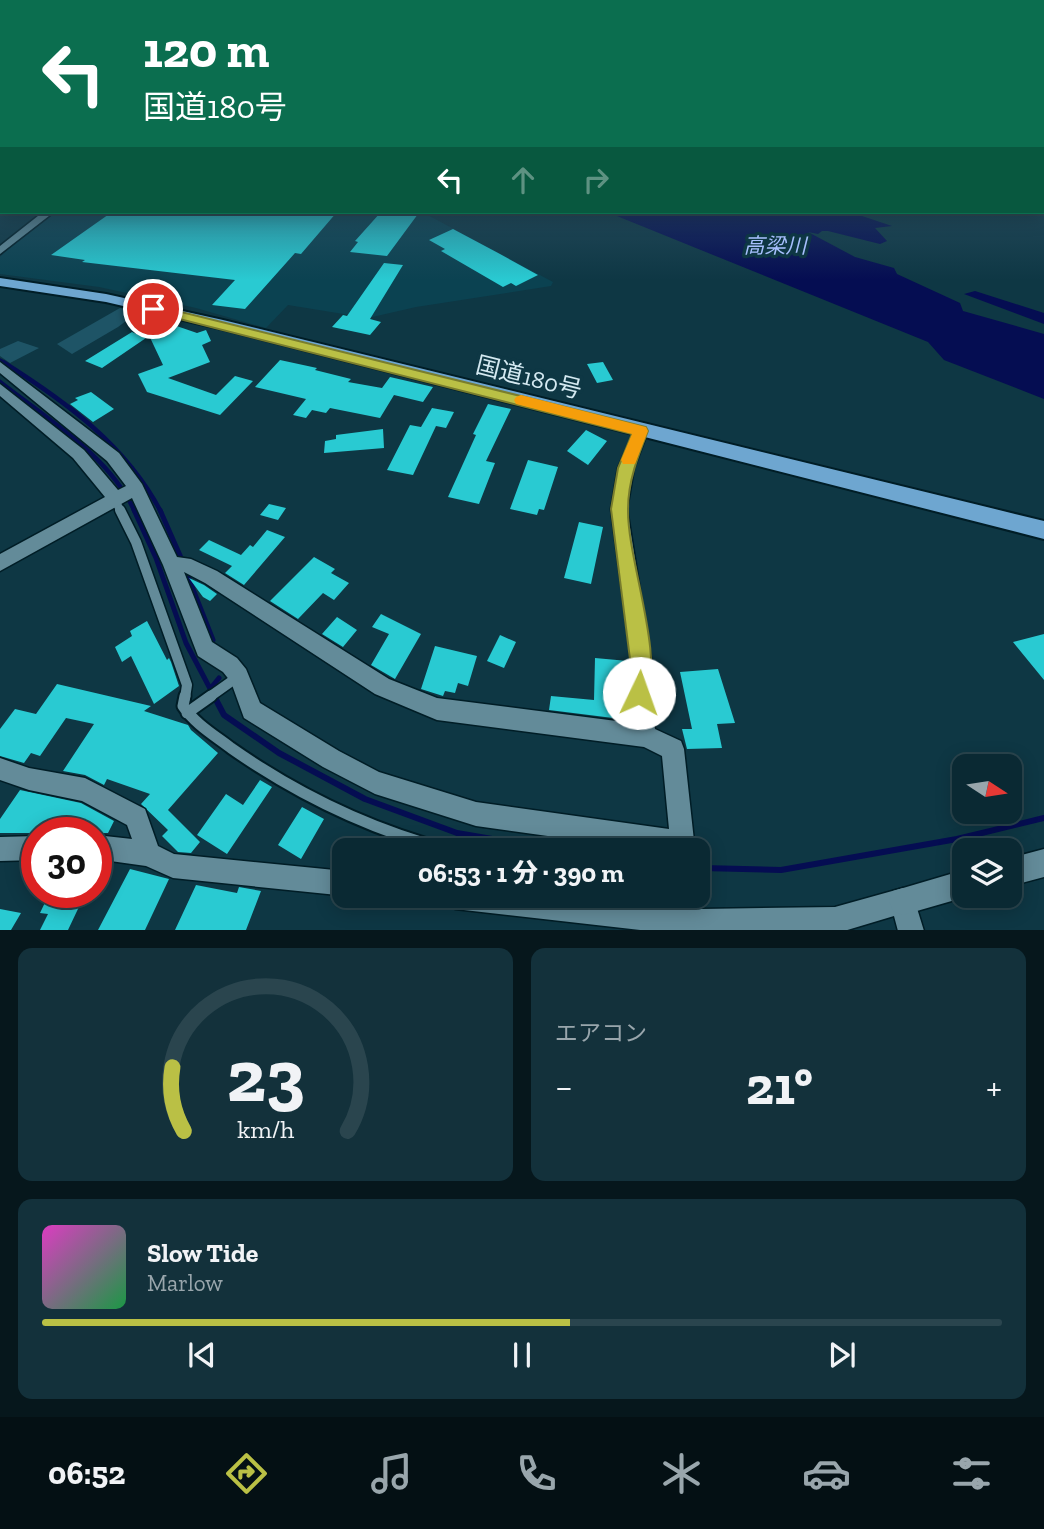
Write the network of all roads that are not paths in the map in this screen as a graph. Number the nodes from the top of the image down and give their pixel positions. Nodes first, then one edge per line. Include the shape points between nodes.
1 (46, 214) edge
2 (0, 251) edge
3 (0, 282) edge
4 (0, 366) edge
5 (0, 389) edge
6 (641, 431) junction
7 (125, 494) junction
8 (1044, 530) edge
9 (0, 563) edge
10 (178, 565) junction
11 (232, 681) junction
12 (187, 713) junction
13 (645, 736) junction
14 (0, 769) edge
15 (412, 838) edge
16 (630, 838) edge
17 (681, 838) edge
18 (21, 848) edge
19 (0, 849) edge
20 (112, 849) edge
21 (148, 854) junction
22 (1044, 863) edge
23 (1022, 869) edge
24 (332, 883) edge
25 (952, 887) edge
26 (903, 901) junction
27 (563, 908) edge
28 (688, 908) edge
29 (690, 922) junction
30 (911, 930) edge

1 - 2 street
3 - 6 highway, 国道180号 via 132,304
4 - 7 street via 113,457
5 - 7 street via 82,458 109,488
6 - 8 highway, 国道180号
6 - 13 street via 626,468 619,509 640,659
7 - 9 street
7 - 10 street
7 - 12 lane via 136,541 187,685 183,706
10 - 11 street via 205,649 230,665
10 - 13 street via 211,577 382,687 436,709
11 - 12 lane
11 - 16 street via 253,710 375,782 476,814
12 - 15 lane via 249,761 309,796
13 - 17 street via 673,749
14 - 21 street via 85,790 137,817
18 - 19 street
20 - 21 street
21 - 24 street via 173,866
22 - 23 street
25 - 26 street
26 - 29 street via 835,920
26 - 30 street
27 - 29 street
28 - 29 street

